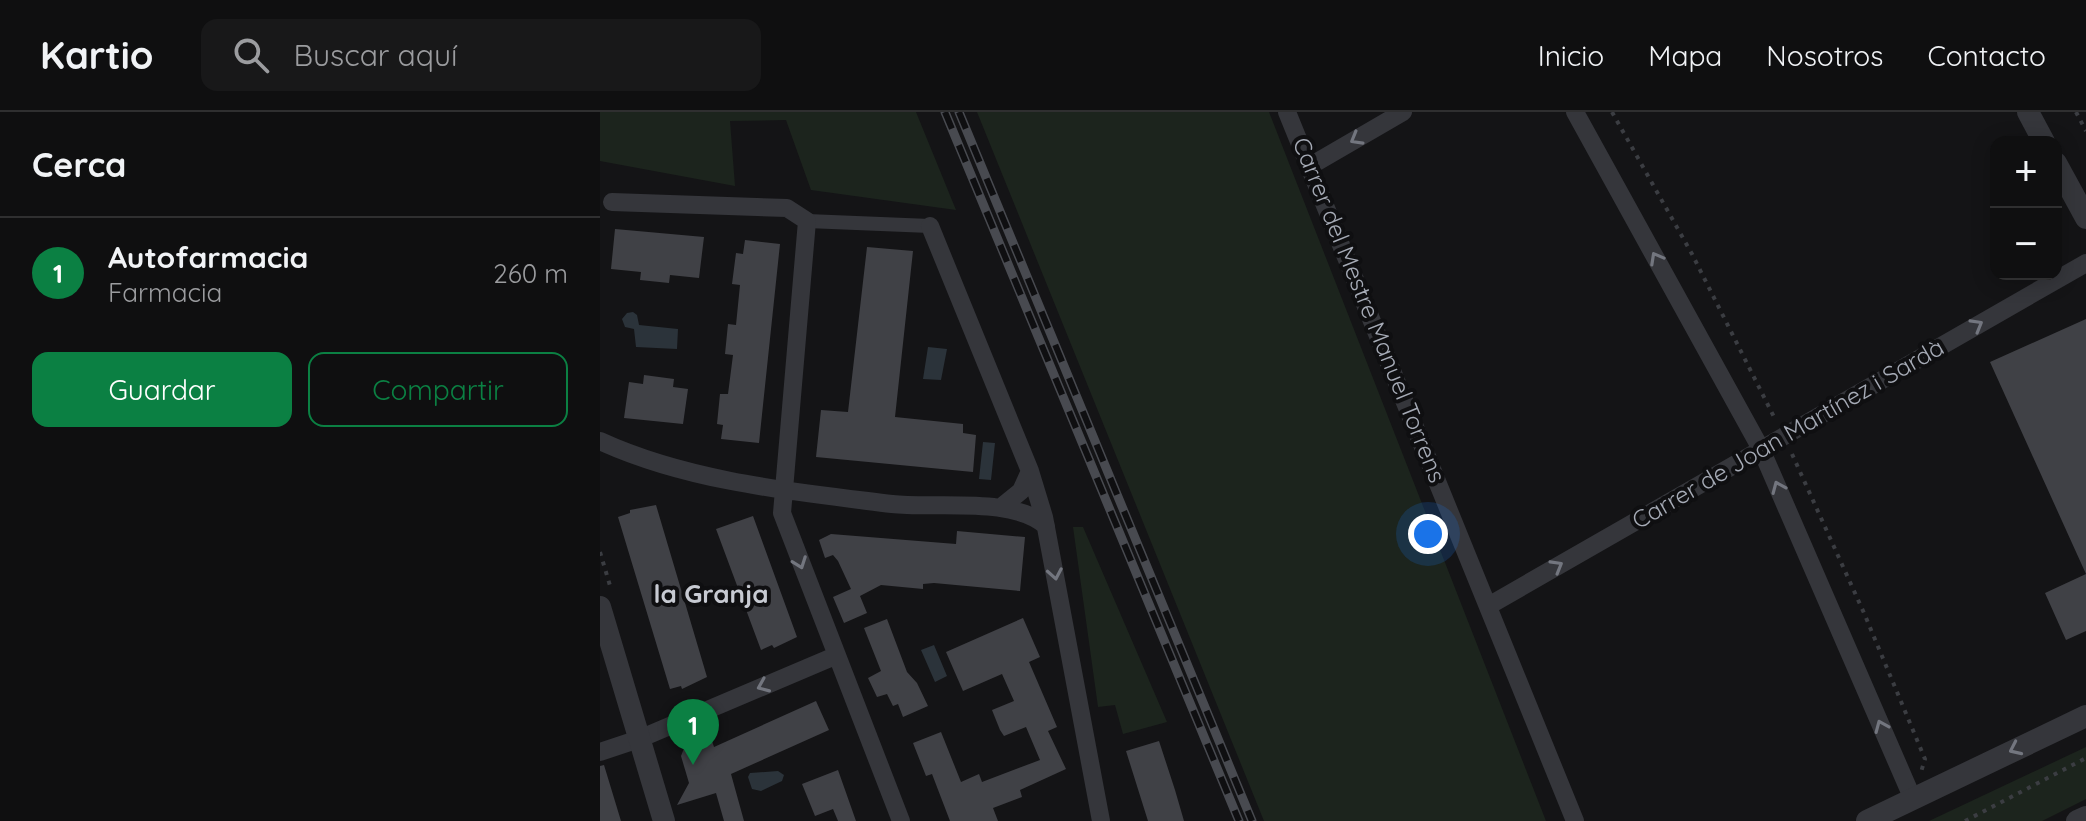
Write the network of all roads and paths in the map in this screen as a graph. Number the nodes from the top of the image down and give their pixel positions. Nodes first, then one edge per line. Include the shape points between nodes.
1 (1287, 112) edge
2 (1403, 112) edge
3 (1575, 112) edge
4 (2028, 112) edge
5 (2076, 112) edge
6 (2086, 131) edge
7 (2041, 136) edge
8 (1310, 166) junction
9 (2062, 174) edge
10 (606, 200) edge
11 (2086, 218) edge
12 (807, 221) junction
13 (930, 226) joint
14 (2086, 263) edge
15 (606, 447) edge
16 (1761, 449) junction
17 (1030, 471) junction
18 (784, 489) junction
19 (1000, 508) junction
20 (1046, 526) junction
21 (1490, 605) junction
22 (600, 607) edge
23 (835, 656) junction
24 (2086, 716) edge
25 (639, 739) junction
26 (600, 752) edge
27 (2086, 758) edge
28 (1912, 797) junction
29 (2086, 817) edge
30 (664, 821) edge
31 (901, 821) edge
32 (1101, 821) edge
33 (1575, 821) edge
34 (1867, 821) edge
35 (1965, 821) edge
36 (2077, 821) edge

1 - 8 street, Carrer del Mestre Manuel Torrens
2 -> 8 street
16 -> 3 street
4 - 7 street
5 - 6 path
8 - 21 street, Carrer del Mestre Manuel Torrens
9 - 11 street
10 - 12 street via 787,208
12 - 13 street
12 - 18 street
13 - 17 street
16 -> 14 street, Carrer de Joan Martínez i Sardà
15 - 18 street via 676,468
21 -> 16 street, Carrer de Joan Martínez i Sardà
28 -> 16 street
17 - 19 street via 1021,491
17 - 20 street
18 - 19 street via 896,504
18 -> 23 street via 782,513
19 - 20 street via 1034,515
20 -> 32 street
21 - 33 street, Carrer del Mestre Manuel Torrens
22 - 25 street
23 -> 25 street
23 - 31 street
24 -> 28 street
25 - 26 street
25 - 30 street
27 - 35 path
28 - 34 street
29 - 36 street

